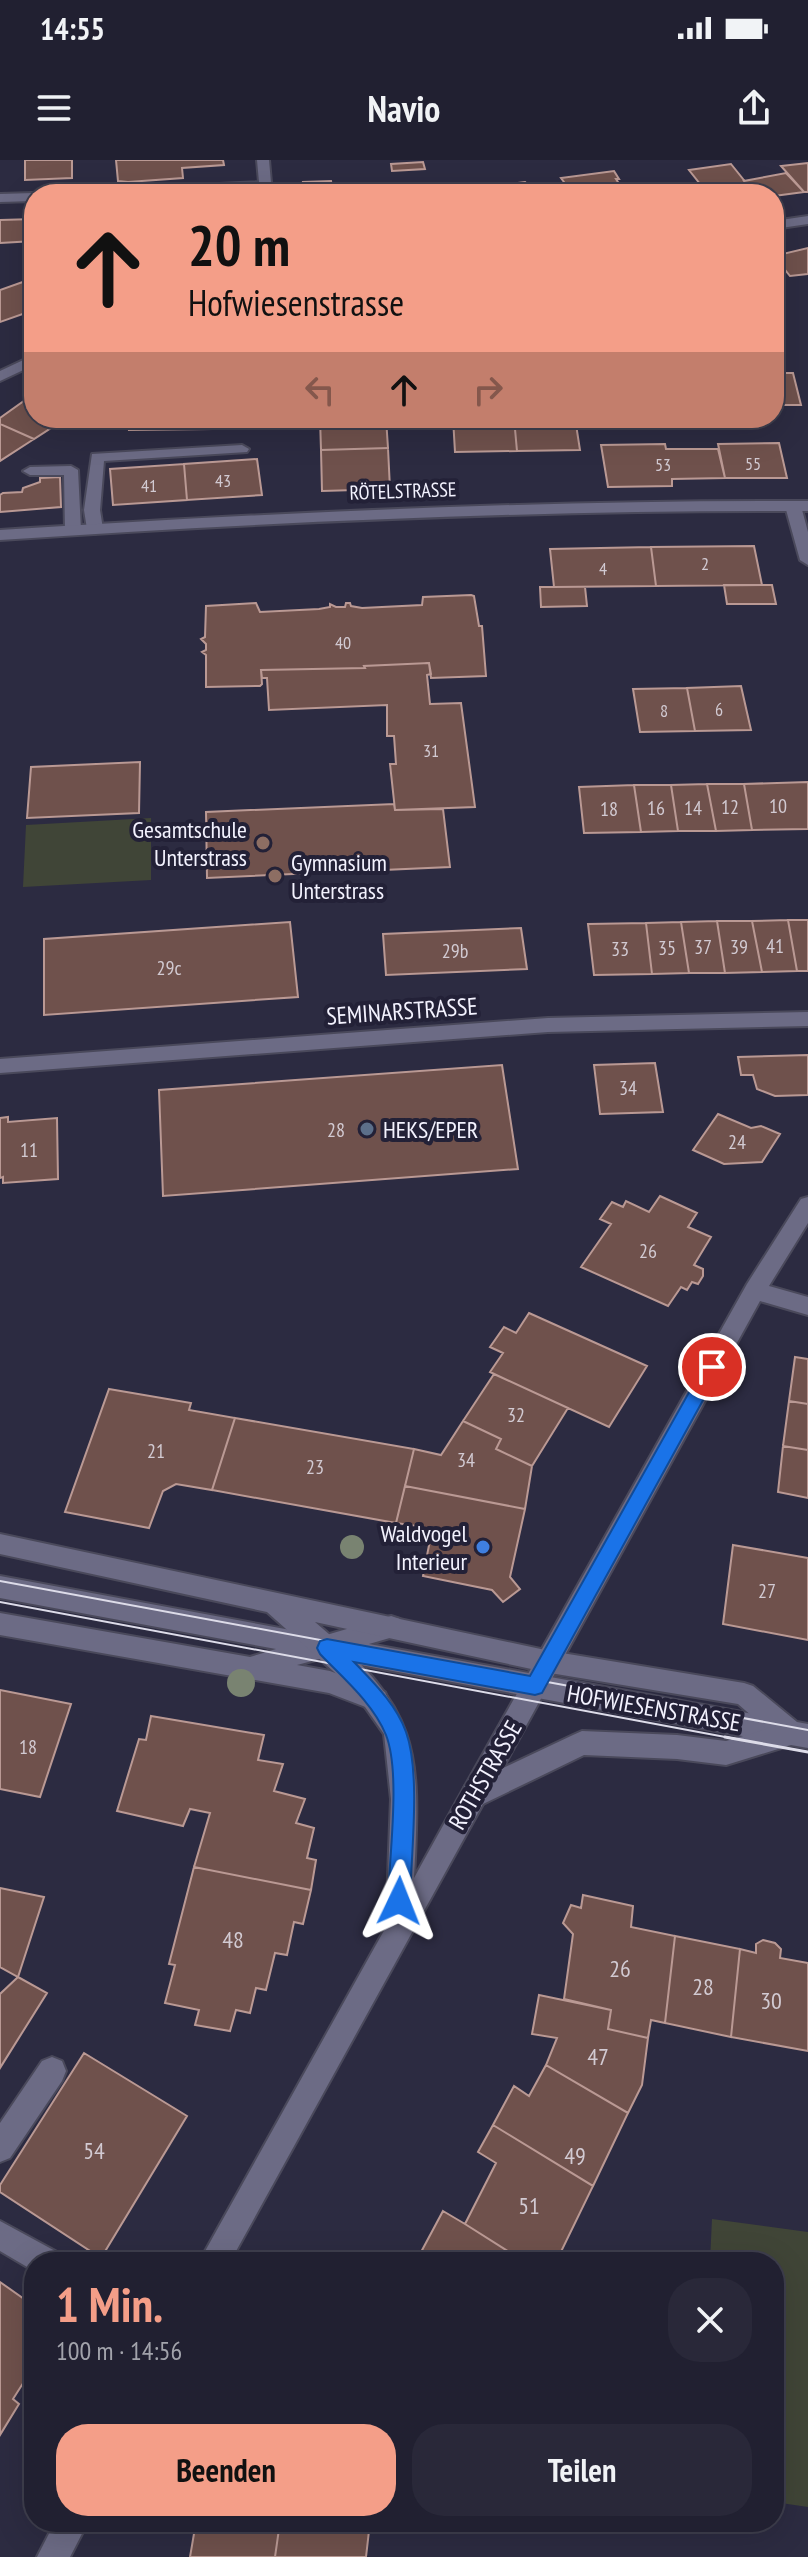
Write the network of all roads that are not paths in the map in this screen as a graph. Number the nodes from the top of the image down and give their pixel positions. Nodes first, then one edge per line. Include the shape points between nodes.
1 (263, 160) edge
2 (265, 184) edge
3 (24, 197) edge
4 (0, 198) edge
5 (808, 220) edge
6 (784, 224) edge
7 (24, 364) edge
8 (0, 377) edge
9 (242, 449) dead end
10 (30, 471) dead end
11 (801, 506) edge
12 (95, 529) junction
13 (73, 530) junction
14 (0, 535) edge
15 (808, 560) edge
16 (808, 1019) edge
17 (0, 1066) edge
18 (808, 1205) edge
19 (755, 1290) junction
20 (808, 1306) edge
21 (0, 1544) edge
22 (0, 1587) edge
23 (271, 1601) junction
24 (0, 1624) edge
25 (391, 1627) junction
26 (327, 1648) junction
27 (550, 1662) junction
28 (246, 1668) junction
29 (535, 1686) junction
30 (376, 1700) junction
31 (799, 1734) edge
32 (474, 1795) junction
33 (398, 1928) junction
34 (52, 2071) dead end
35 (0, 2148) edge
36 (0, 2235) edge
37 (30, 2252) edge
38 (220, 2252) edge
39 (67, 2532) edge
40 (53, 2557) edge

1 - 2 street
3 - 4 street
5 - 6 street
7 - 8 street
9 - 12 street via 97,457
10 - 13 street via 71,470
11 - 12 street, RÖTELSTRASSE via 496,508
11 - 15 street
12 - 13 street, RÖTELSTRASSE
13 - 14 street, RÖTELSTRASSE
16 - 17 street, SEMINARSTRASSE via 548,1025
18 - 19 street, ROTHSTRASSE
19 - 20 street
19 - 27 street, ROTHSTRASSE
21 - 23 street, HOFWIESENSTRASSE
22 - 26 street, HOFWIESENSTRASSE
23 - 25 street, HOFWIESENSTRASSE
23 - 26 street, HOFWIESENSTRASSE
24 - 28 street, HOFWIESENSTRASSE
25 - 26 street, HOFWIESENSTRASSE
25 - 27 street, HOFWIESENSTRASSE
26 - 28 street, HOFWIESENSTRASSE
26 - 29 street, HOFWIESENSTRASSE
26 - 30 street, HOFWIESENSTRASSE
27 - 29 street, ROTHSTRASSE
27 - 31 street, HOFWIESENSTRASSE via 744,1694
28 - 30 street, HOFWIESENSTRASSE via 330,1682
29 - 31 street, HOFWIESENSTRASSE
29 - 32 street, ROTHSTRASSE
30 - 33 street, ROTHSTRASSE via 397,1734 403,1780
31 - 32 street, HOFWIESENSTRASSE via 726,1753 582,1743
32 - 33 street, ROTHSTRASSE
33 - 38 street, ROTHSTRASSE
34 - 35 street
36 - 37 street
39 - 40 street

